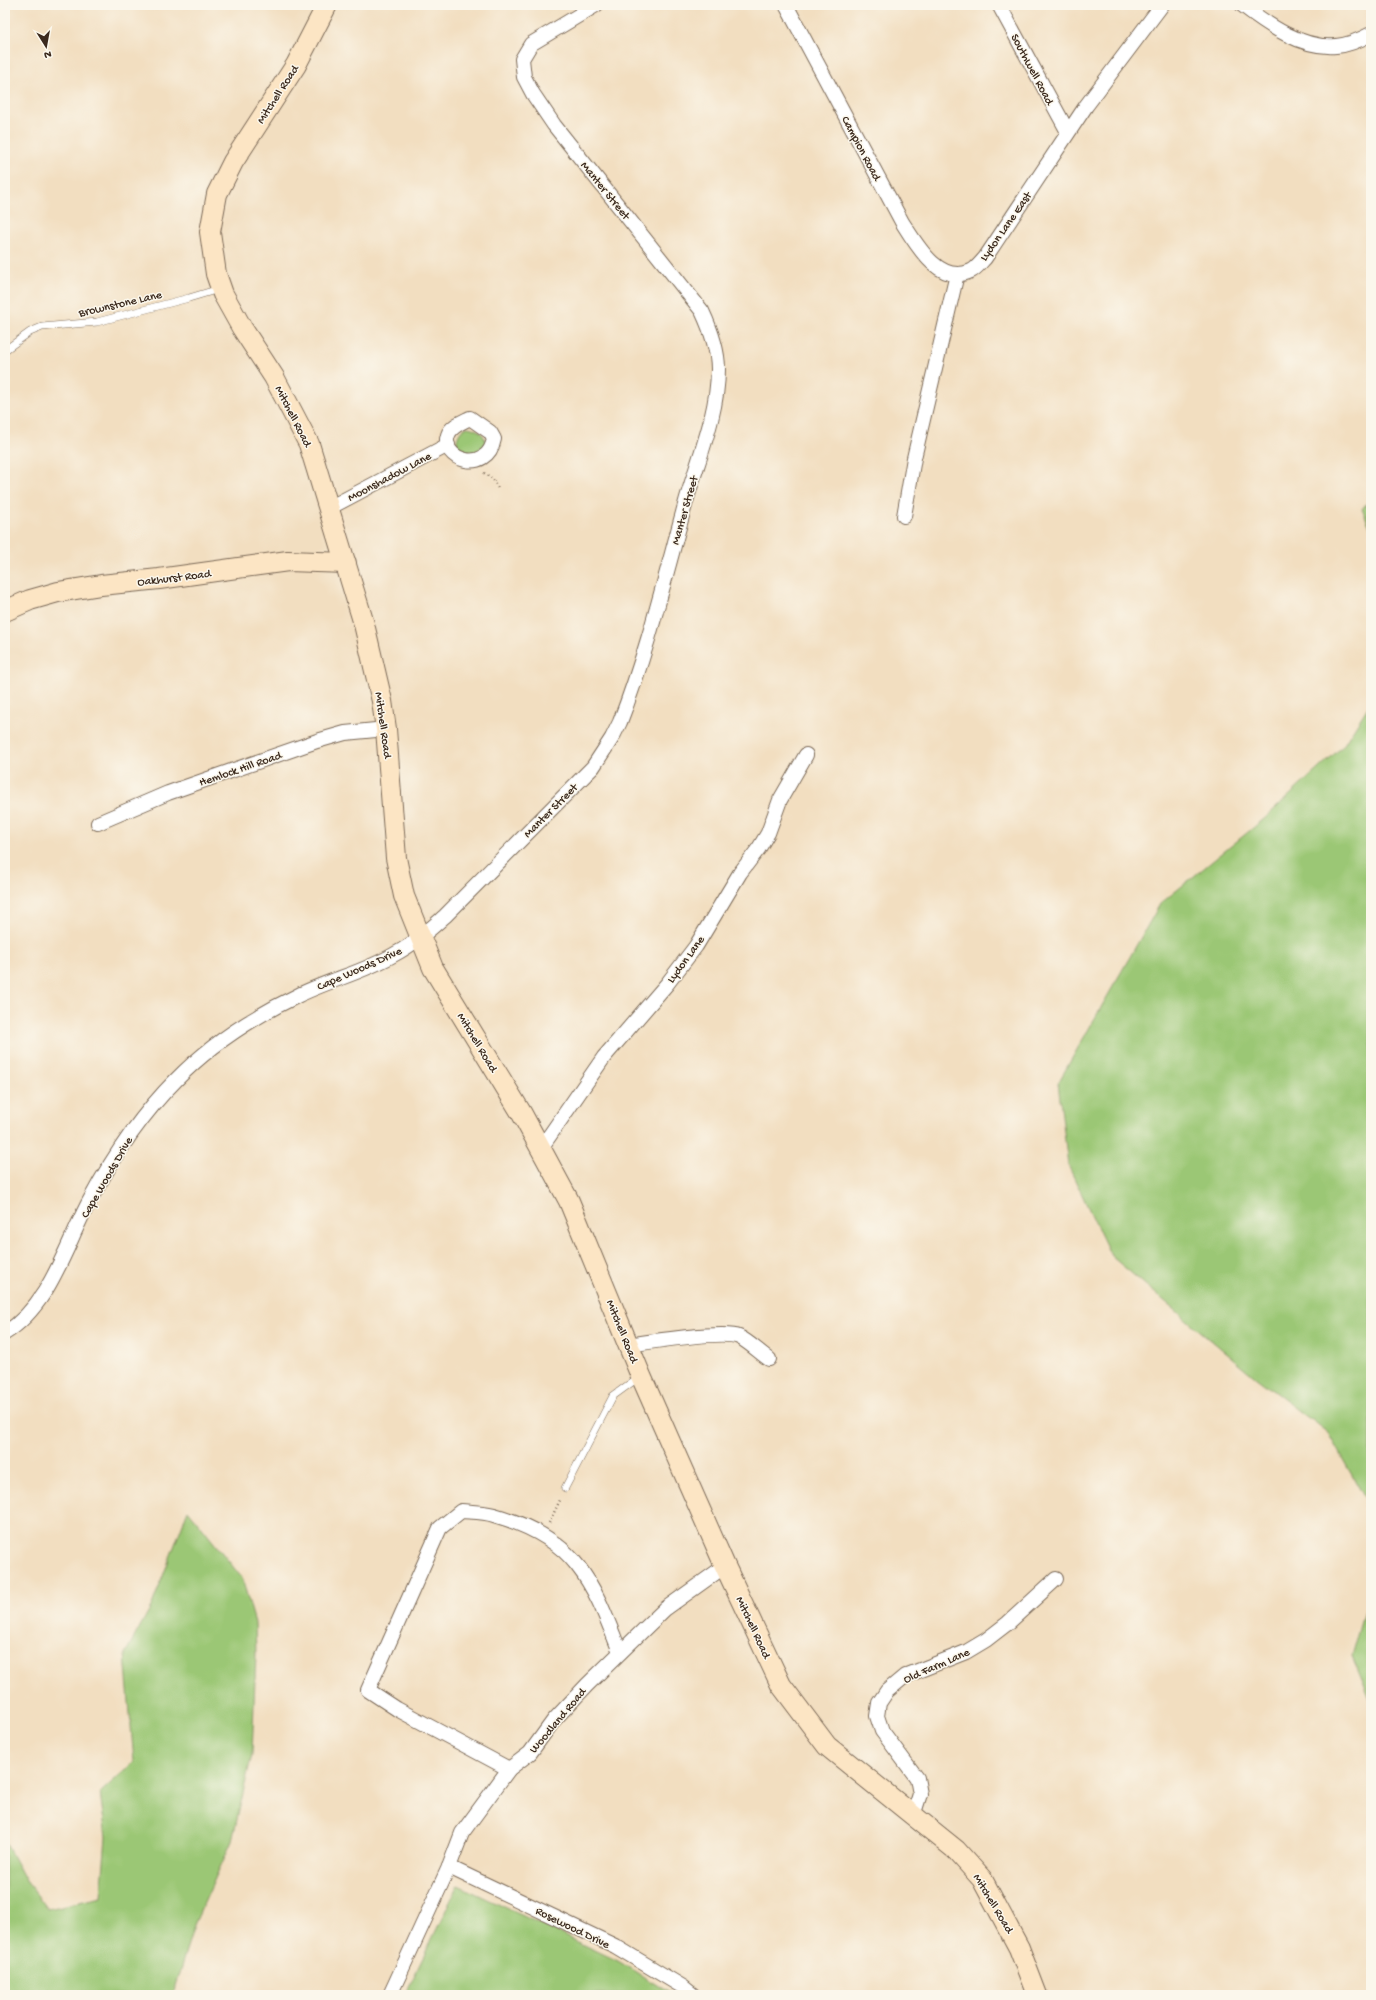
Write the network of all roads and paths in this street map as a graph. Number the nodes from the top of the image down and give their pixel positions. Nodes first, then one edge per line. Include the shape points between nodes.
1 (327, 5) edge
2 (596, 5) edge
3 (786, 5) edge
4 (999, 5) edge
5 (1162, 5) edge
6 (1242, 5) edge
7 (1371, 34) edge
8 (1068, 132) junction
9 (957, 274) junction
10 (221, 288) junction
11 (5, 350) edge
12 (448, 445) junction
13 (477, 460) junction
14 (499, 490) dead end
15 (330, 508) junction
16 (904, 516) dead end
17 (346, 563) junction
18 (5, 611) edge
19 (386, 729) junction
20 (806, 755) dead end
21 (98, 823) dead end
22 (420, 938) junction
23 (541, 1148) junction
24 (5, 1333) edge
25 (628, 1345) junction
26 (769, 1359) dead end
27 (641, 1376) junction
28 (565, 1488) joint
29 (543, 1536) junction
30 (725, 1566) junction
31 (1056, 1579) dead end
32 (620, 1652) junction
33 (509, 1769) junction
34 (913, 1816) junction
35 (449, 1867) junction
36 (390, 1995) edge
37 (693, 1995) edge
38 (1036, 1995) edge

1 - 10 street, Mitchell Road via 296,65 233,162 217,194 210,232 216,274
2 - 22 street, Manter Street via 531,44 522,59 524,77 554,125 702,311 710,329 718,368 713,407 626,705 612,738 593,767
3 - 9 street, Campion Road via 902,222 923,254 937,268
4 - 8 street, Southwell Road
5 - 8 street, Lydon Lane East
6 - 7 street via 1261,20 1306,43 1337,46 1352,43
8 - 9 street, Lydon Lane East via 985,258 971,271
9 - 16 street via 914,458
10 - 11 lane, Brownstone Lane via 97,322 42,327 30,332
10 - 15 street, Mitchell Road via 242,328 284,393 309,444
12 - 13 street via 459,458 466,461
12 - 13 street via 448,435 454,426 470,418 490,432 494,439 490,451 485,457
12 - 15 street, Moonshadow Lane
13 - 14 path via 482,471 493,479
15 - 17 street, Mitchell Road
17 - 18 street, Oakhurst Road via 288,562 101,585 58,592
17 - 19 street, Mitchell Road via 364,624
19 - 21 street, Hemlock Hill Road via 345,733 317,741 168,793
19 - 22 street, Mitchell Road via 396,858 404,896
20 - 23 street, Lydon Lane via 780,800 765,838 740,873 696,946 604,1057
22 - 23 street, Mitchell Road via 433,968
22 - 24 street, Cape Woods Drive via 394,955 272,1008 222,1041 175,1081 143,1116 115,1156 44,1293 24,1318
23 - 25 street, Mitchell Road via 577,1219
25 - 26 street via 672,1339 738,1336
25 - 27 street, Mitchell Road
27 - 28 lane via 613,1396
27 - 30 street, Mitchell Road
28 - 29 path
29 - 32 street via 556,1544 577,1564 598,1600
29 - 33 street via 530,1528 493,1515 461,1511 440,1528 368,1690 410,1717
30 - 32 street, Woodland Road via 665,1609
30 - 34 street, Mitchell Road via 781,1685 815,1732 827,1746
31 - 34 street, Old Farm Lane via 986,1640 966,1652 905,1676 887,1691 879,1703 877,1716 882,1731 917,1778 920,1794
32 - 33 street, Woodland Road via 554,1720 530,1753
33 - 35 street, Woodland Road via 462,1833
34 - 38 street, Mitchell Road via 956,1850 982,1879 1019,1948
35 - 36 street, Woodland Road
35 - 37 street, Rosewood Drive via 615,1946

